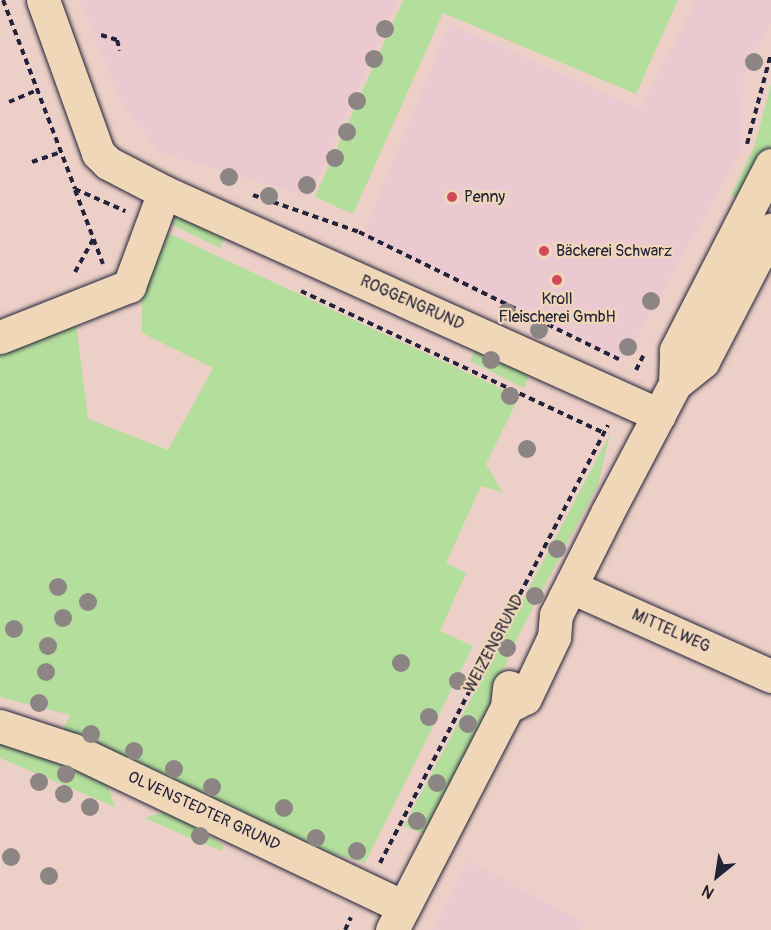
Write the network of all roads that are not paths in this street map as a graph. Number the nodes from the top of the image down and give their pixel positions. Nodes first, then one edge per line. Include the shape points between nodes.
1 (43, 0) edge
2 (771, 165) edge
3 (164, 192) junction
4 (771, 230) edge
5 (0, 338) edge
6 (675, 384) junction
7 (659, 415) junction
8 (563, 601) junction
9 (771, 676) edge
10 (0, 726) edge
11 (398, 918) edge

1 - 3 street, ROGGENGRUND via 98,153 108,163
2 - 6 street via 676,350
3 - 5 street via 129,286
3 - 7 street, ROGGENGRUND
4 - 6 street via 703,361
6 - 7 street
7 - 8 street
8 - 9 street, MITTELWEG
8 - 11 street via 554,637 525,698 507,707
10 - 11 street, OLVENSTEDTER GRUND via 73,750

